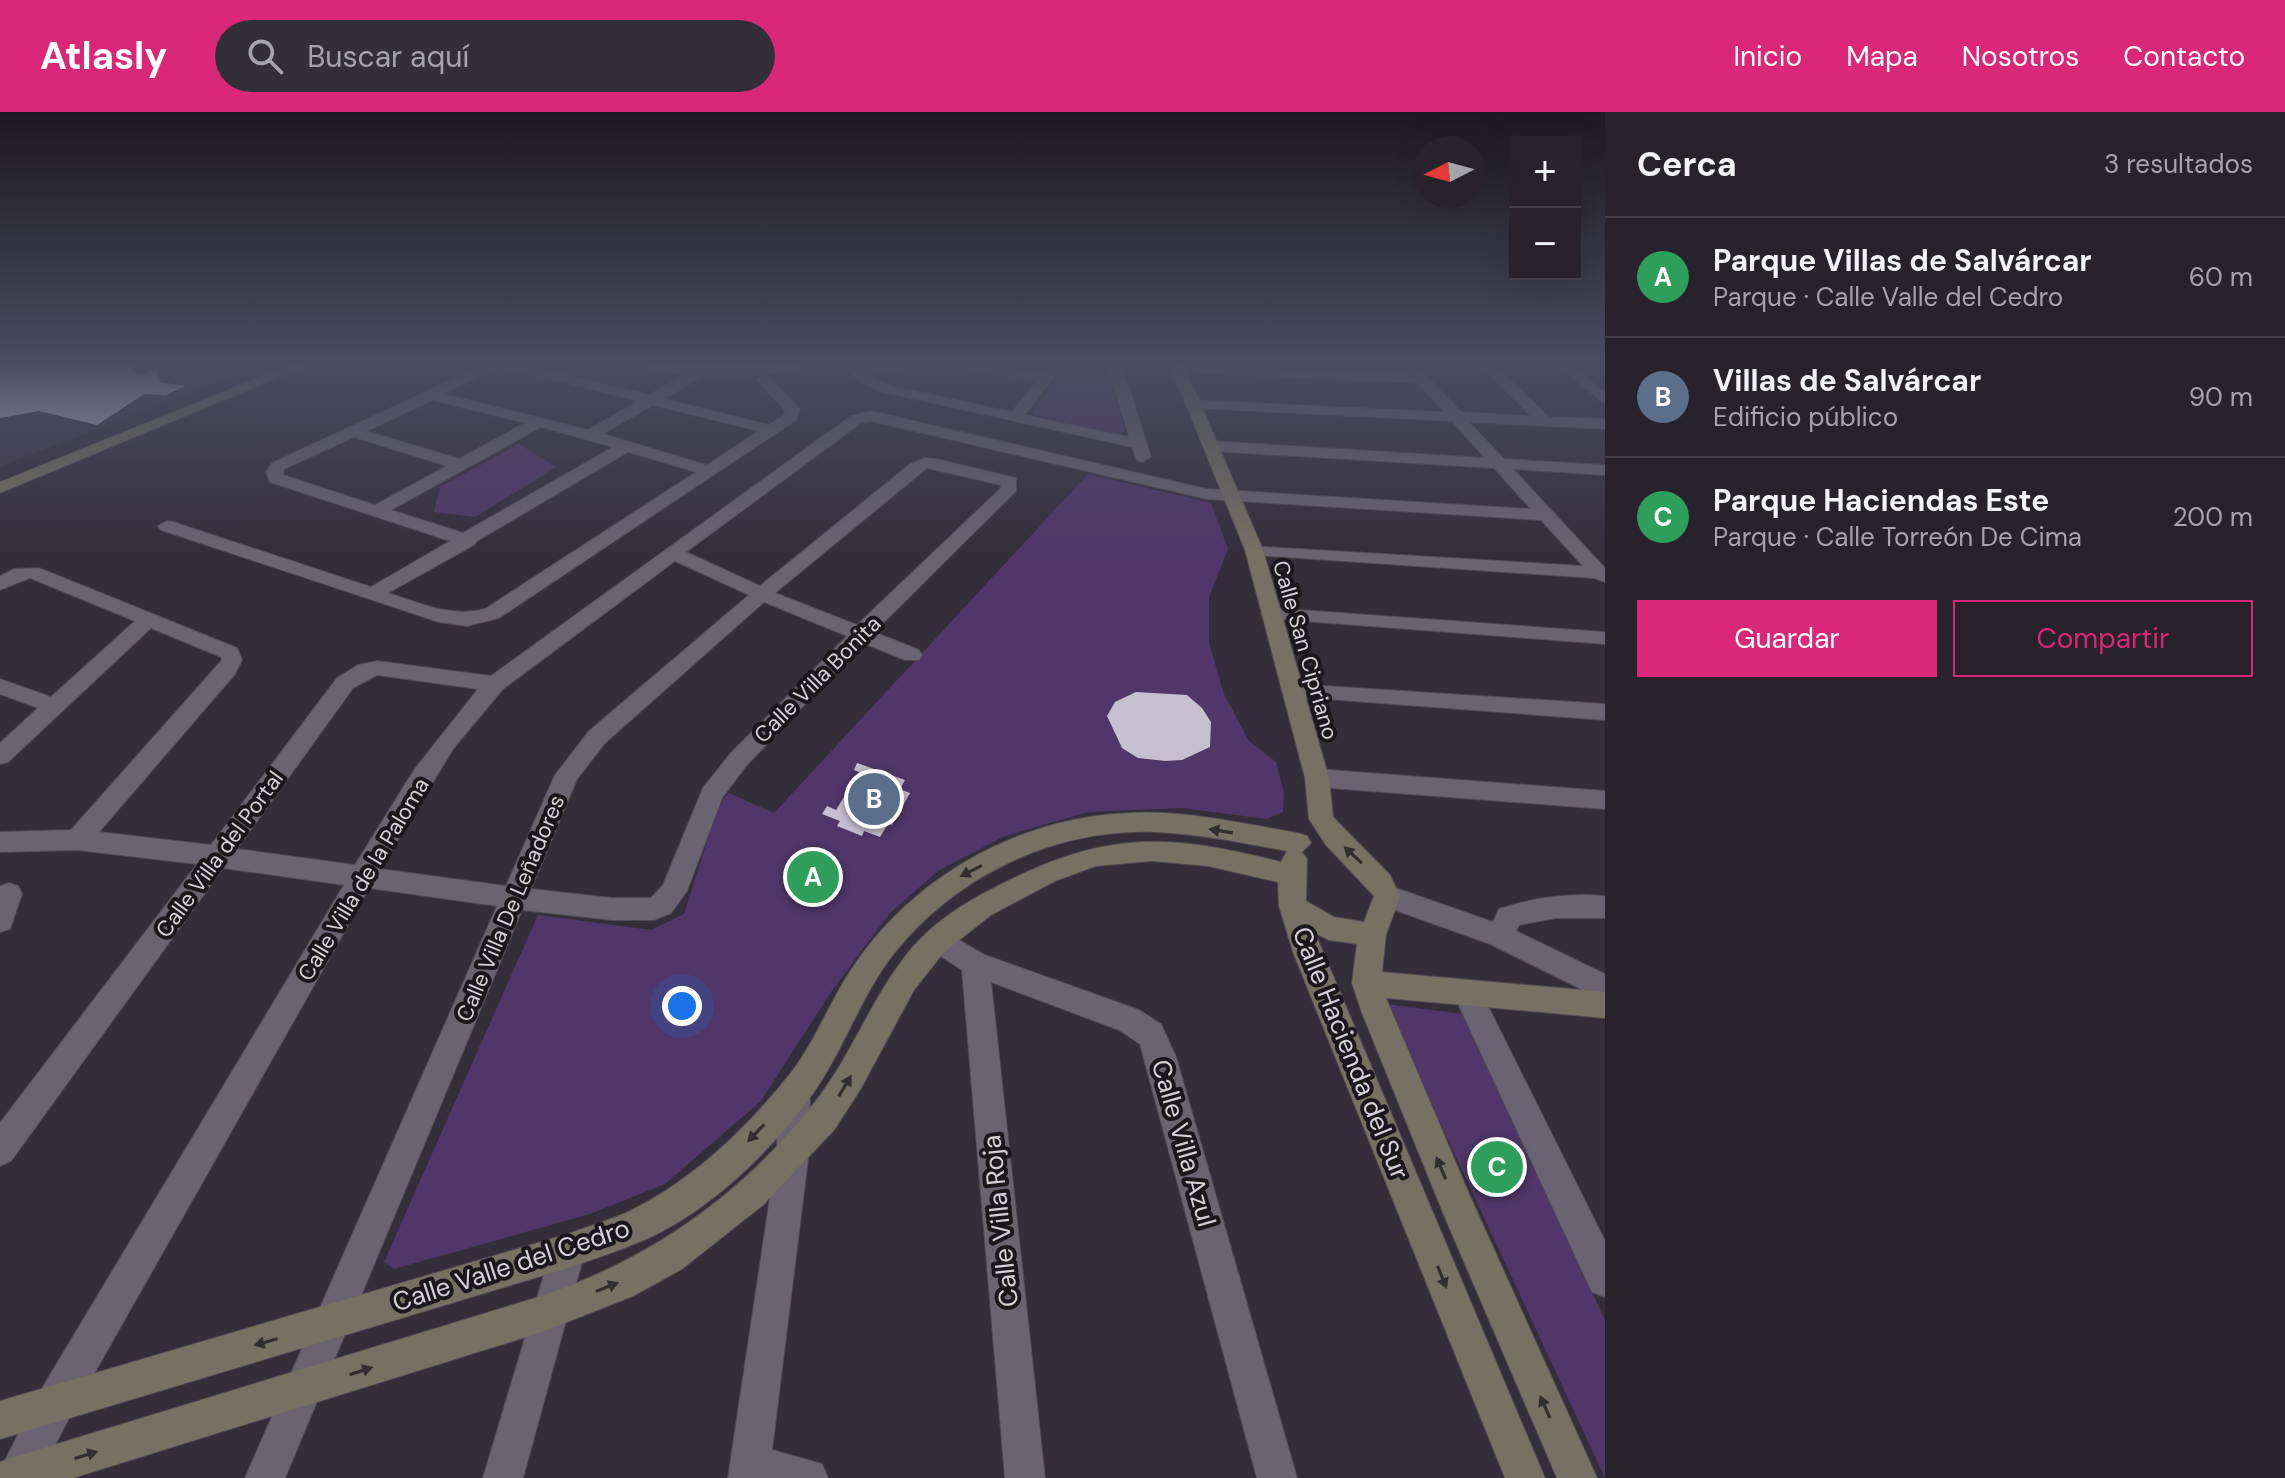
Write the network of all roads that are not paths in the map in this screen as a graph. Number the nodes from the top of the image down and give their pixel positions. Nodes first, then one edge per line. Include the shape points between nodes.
1 (129, 429) joint
2 (357, 429) edge
3 (527, 429) edge
4 (565, 429) edge
5 (590, 429) edge
6 (766, 429) edge
7 (843, 429) edge
8 (914, 429) edge
9 (1058, 429) edge
10 (1134, 429) edge
11 (1204, 429) edge
12 (1467, 429) edge
13 (771, 430) joint
14 (352, 431) junction
15 (582, 433) junction
16 (626, 446) junction
17 (1211, 446) junction
18 (925, 463) joint
19 (1498, 463) junction
20 (461, 465) junction
21 (708, 471) junction
22 (1603, 472) edge
23 (0, 475) edge
24 (0, 488) edge
25 (1233, 497) junction
26 (380, 509) junction
27 (1543, 515) junction
28 (167, 526) dead end
29 (468, 541) junction
30 (1254, 550) junction
31 (675, 554) junction
32 (1602, 576) edge
33 (0, 584) edge
34 (372, 594) junction
35 (762, 594) junction
36 (1271, 614) junction
37 (148, 620) junction
38 (860, 634) junction
39 (1605, 638) edge
40 (912, 655) dead end
41 (495, 684) junction
42 (0, 686) edge
43 (1294, 691) junction
44 (55, 706) junction
45 (1605, 712) edge
46 (0, 756) edge
47 (1317, 778) junction
48 (1605, 800) edge
49 (1321, 819) junction
50 (77, 840) junction
51 (0, 842) edge
52 (1298, 843) junction
53 (218, 857) junction
54 (365, 876) junction
55 (1291, 890) junction
56 (9, 894) dead end
57 (1387, 896) junction
58 (515, 898) junction
59 (1605, 907) edge
60 (0, 921) edge
61 (1372, 935) junction
62 (1500, 936) junction
63 (938, 940) junction
64 (975, 964) junction
65 (1366, 983) junction
66 (1605, 988) edge
67 (1467, 993) junction
68 (1605, 1005) edge
69 (794, 1093) junction
70 (0, 1150) edge
71 (793, 1151) junction
72 (568, 1251) junction
73 (1605, 1279) edge
74 (554, 1309) junction
75 (330, 1323) junction
76 (305, 1389) junction
77 (55, 1404) junction
78 (0, 1420) edge
79 (749, 1472) edge
80 (15, 1477) edge
81 (265, 1478) edge
82 (503, 1478) edge
83 (808, 1478) edge
84 (1025, 1478) edge
85 (1277, 1478) edge
86 (1525, 1478) edge
87 (1577, 1478) edge

1 - 23 street
1 - 24 street
2 - 14 street
3 - 20 street
4 - 15 street
5 - 15 street
6 - 13 street
7 - 31 street, Calle Villa de la Paloma
8 - 25 street, Calle Villa de la Paloma via 1176,489
9 - 10 street via 1141,452
11 - 17 street, Calle San Cipriano
12 - 19 street
13 - 21 street
14 - 20 street
14 - 26 street via 278,466 276,478
15 - 16 street
16 - 21 street
16 - 29 street
17 - 19 street
17 - 25 street, Calle San Cipriano
18 - 35 street, Calle Villa De Leñadores
18 - 38 street, Calle Villa Bonita via 1010,482 1008,491
19 - 22 street
19 - 27 street
20 - 26 street
21 - 34 street via 492,614 446,618
25 - 27 street
25 - 30 street, Calle San Cipriano
26 - 29 street
27 - 32 street
28 - 34 street
29 - 34 street
30 - 32 street
30 - 36 street, Calle San Cipriano
31 - 35 street
31 - 41 street, Calle Villa de la Paloma
33 - 37 street via 32,572
35 - 38 street
35 - 58 street, Calle Villa De Leñadores via 580,757 567,775
36 - 39 street
36 - 43 street, Calle San Cipriano
37 - 44 street
37 - 50 street via 230,653 232,660
38 - 40 street
38 - 58 street, Calle Villa Bonita via 711,794 674,891 662,905 643,911
41 - 53 street, Calle Villa del Portal via 386,668 353,676
41 - 54 street, Calle Villa de la Paloma via 437,756
42 - 44 street
43 - 45 street
43 - 47 street, Calle San Cipriano
44 - 46 street
47 - 48 street
47 - 49 street, Calle San Cipriano
49 - 52 street
57 -> 49 street
50 - 51 street
50 - 53 street
52 - 55 street
52 -> 69 street, Calle Valle del Cedro via 1166,823 1107,824 1061,833 989,862 934,893 882,946
53 - 54 street
53 - 70 street, Calle Villa del Portal
54 - 58 street
54 - 77 street, Calle Villa de la Paloma
55 - 61 street, Calle Valle del Cedro via 1329,928
55 - 63 street, Calle Valle del Cedro via 1235,861 1155,850 1116,853 1071,863 1029,882 976,909
55 -> 86 street, Calle Hacienda del Sur via 1307,952
56 - 60 street
57 - 61 street, Calle Hacienda del Sur
57 - 62 street
58 - 75 street, Calle Villa De Leñadores
59 - 62 street via 1526,910 1509,917
61 - 65 street, Calle Hacienda del Sur
62 - 66 street
63 - 64 street, Calle Villa Azul
71 -> 63 street, Calle Valle del Cedro via 837,1098 915,965
64 - 84 street, Calle Villa Roja
64 - 85 street, Calle Villa Azul via 1129,1020 1151,1034
65 - 67 street
87 -> 65 street, Calle Hacienda del Sur
67 - 68 street
67 - 73 street
69 - 71 street
69 -> 72 street, Calle Valle del Cedro via 727,1163 684,1198 642,1222
74 -> 71 street, Calle Valle del Cedro via 646,1271 690,1242
71 - 79 street
72 - 74 street
72 - 75 street, Calle Valle del Cedro
76 -> 74 street, Calle Valle del Cedro
74 - 82 street
75 - 76 street, Calle Villa De Leñadores
75 -> 77 street, Calle Valle del Cedro
80 -> 76 street, Calle Valle del Cedro
76 - 81 street, Calle Villa De Leñadores
77 - 78 street, Calle Valle del Cedro
77 - 80 street, Calle Villa de la Paloma
79 - 83 street

